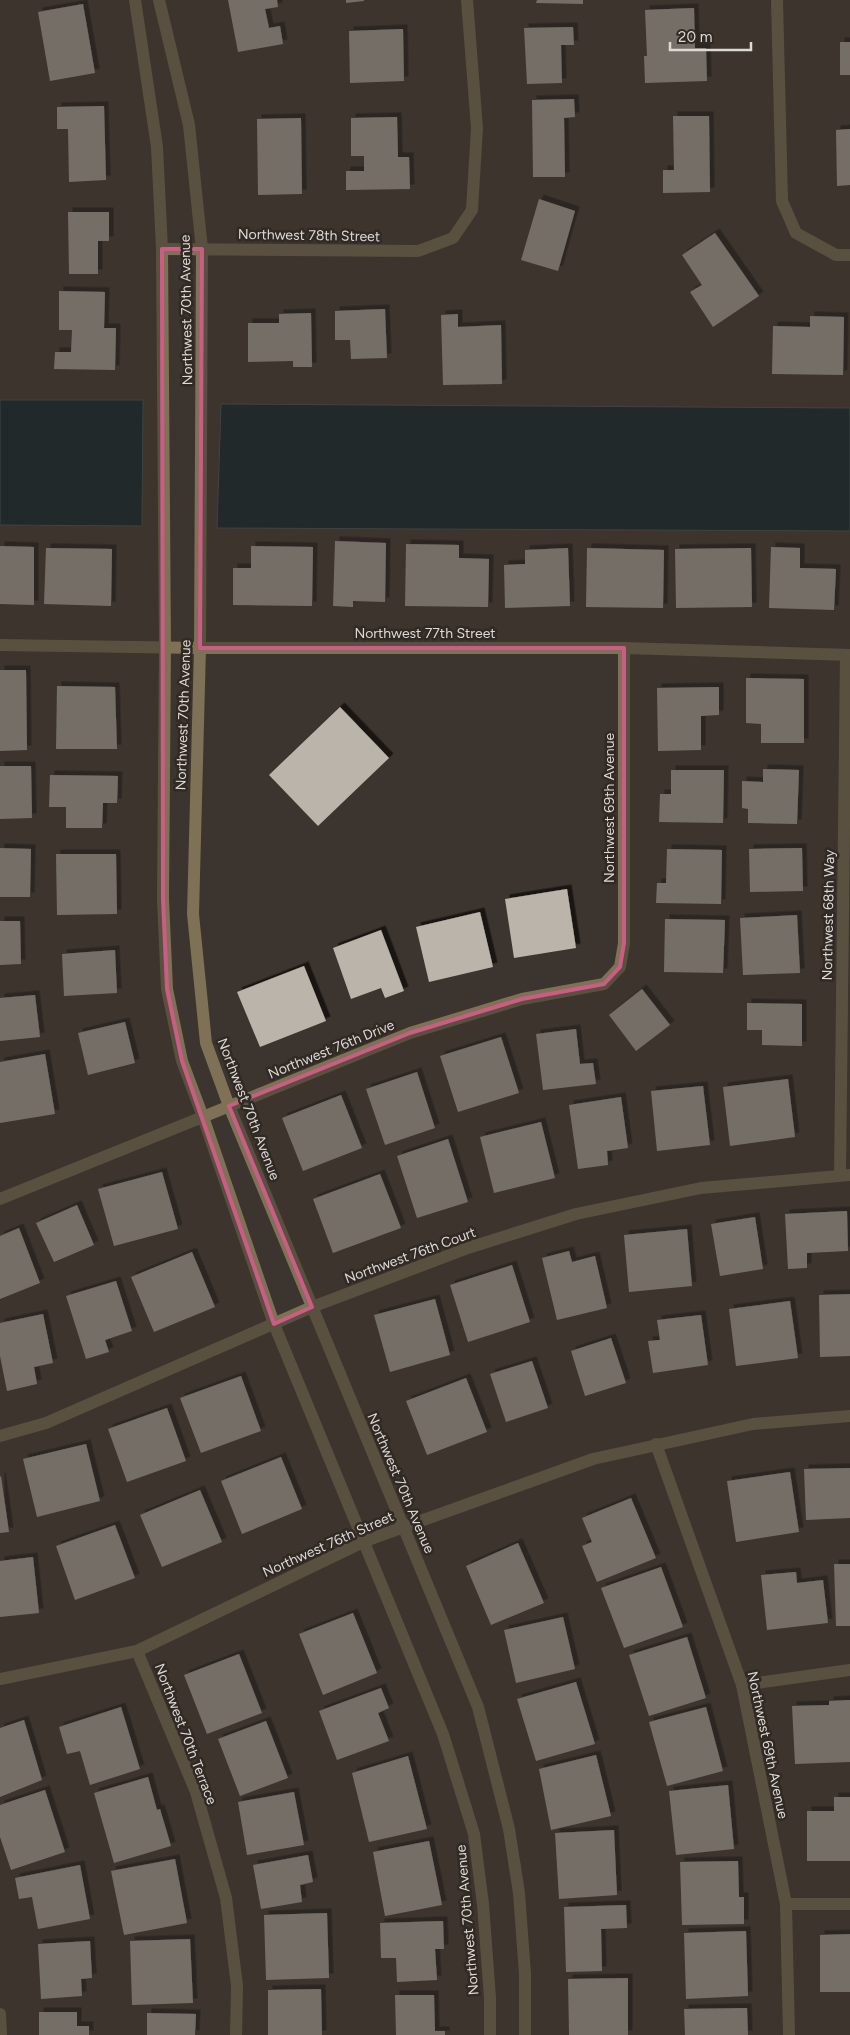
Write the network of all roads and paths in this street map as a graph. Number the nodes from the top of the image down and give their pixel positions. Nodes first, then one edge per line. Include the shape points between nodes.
1 (135, 0) edge
2 (159, 0) edge
3 (467, 0) edge
4 (777, 0) edge
5 (162, 249) junction
6 (202, 249) junction
7 (850, 255) edge
8 (0, 645) edge
9 (164, 647) junction
10 (200, 648) junction
11 (624, 648) junction
12 (848, 655) edge
13 (620, 966) joint
14 (229, 1106) junction
15 (203, 1117) junction
16 (845, 1175) edge
17 (0, 1199) edge
18 (312, 1306) junction
19 (274, 1324) junction
20 (850, 1416) edge
21 (0, 1436) edge
22 (656, 1444) junction
23 (403, 1526) junction
24 (365, 1541) junction
25 (137, 1650) junction
26 (850, 1670) edge
27 (0, 1679) edge
28 (742, 1685) junction
29 (786, 1904) junction
30 (850, 1904) edge
31 (0, 2014) edge
32 (1, 2035) edge
33 (236, 2035) edge
34 (490, 2035) edge
35 (525, 2035) edge
36 (789, 2035) edge

1 - 5 street, Northwest 70th Avenue via 157,147
2 - 6 street, Northwest 70th Avenue via 189,125
3 - 6 street, Northwest 78th Street via 477,128 472,210 453,238 418,251
4 - 7 street via 782,201 796,233 836,255
5 - 6 street, Northwest 78th Street
5 - 9 street, Northwest 70th Avenue
6 - 10 street, Northwest 70th Avenue
8 - 9 street, Northwest 77th Street
9 - 10 street, Northwest 77th Street
9 - 15 street, Northwest 70th Avenue via 162,899 167,989 182,1061
10 - 11 street, Northwest 77th Street
10 - 14 street, Northwest 70th Avenue via 193,914 206,1043
11 - 12 street, Northwest 77th Street
11 - 13 street, Northwest 69th Avenue via 624,943
12 - 16 street, Northwest 68th Way
13 - 14 street, Northwest 76th Drive via 604,984 522,999 410,1033
14 - 15 street, Northwest 76th Drive
14 - 18 street, Northwest 70th Avenue
15 - 17 street, Northwest 76th Drive
15 - 19 street, Northwest 70th Avenue
16 - 18 street, Northwest 76th Court via 701,1188 576,1214 468,1248
18 - 19 street, Northwest 76th Court
18 - 23 street, Northwest 70th Avenue
19 - 21 street, Northwest 76th Court via 46,1423
19 - 24 street, Northwest 70th Avenue
20 - 22 street, Northwest 76th Street via 753,1424
22 - 23 street, Northwest 76th Street via 593,1459
22 - 28 street, Northwest 69th Avenue
23 - 24 street, Northwest 76th Street
23 - 35 street, Northwest 70th Avenue via 478,1707 510,1829 520,1902
24 - 25 street, Northwest 76th Street
24 - 34 street, Northwest 70th Avenue via 443,1734 474,1834 484,1914
25 - 27 street, Northwest 76th Street
25 - 33 street, Northwest 70th Terrace via 196,1792 226,1898 237,1986
26 - 28 street
28 - 29 street, Northwest 69th Avenue
29 - 30 street
29 - 36 street, Northwest 69th Avenue
31 - 32 street

